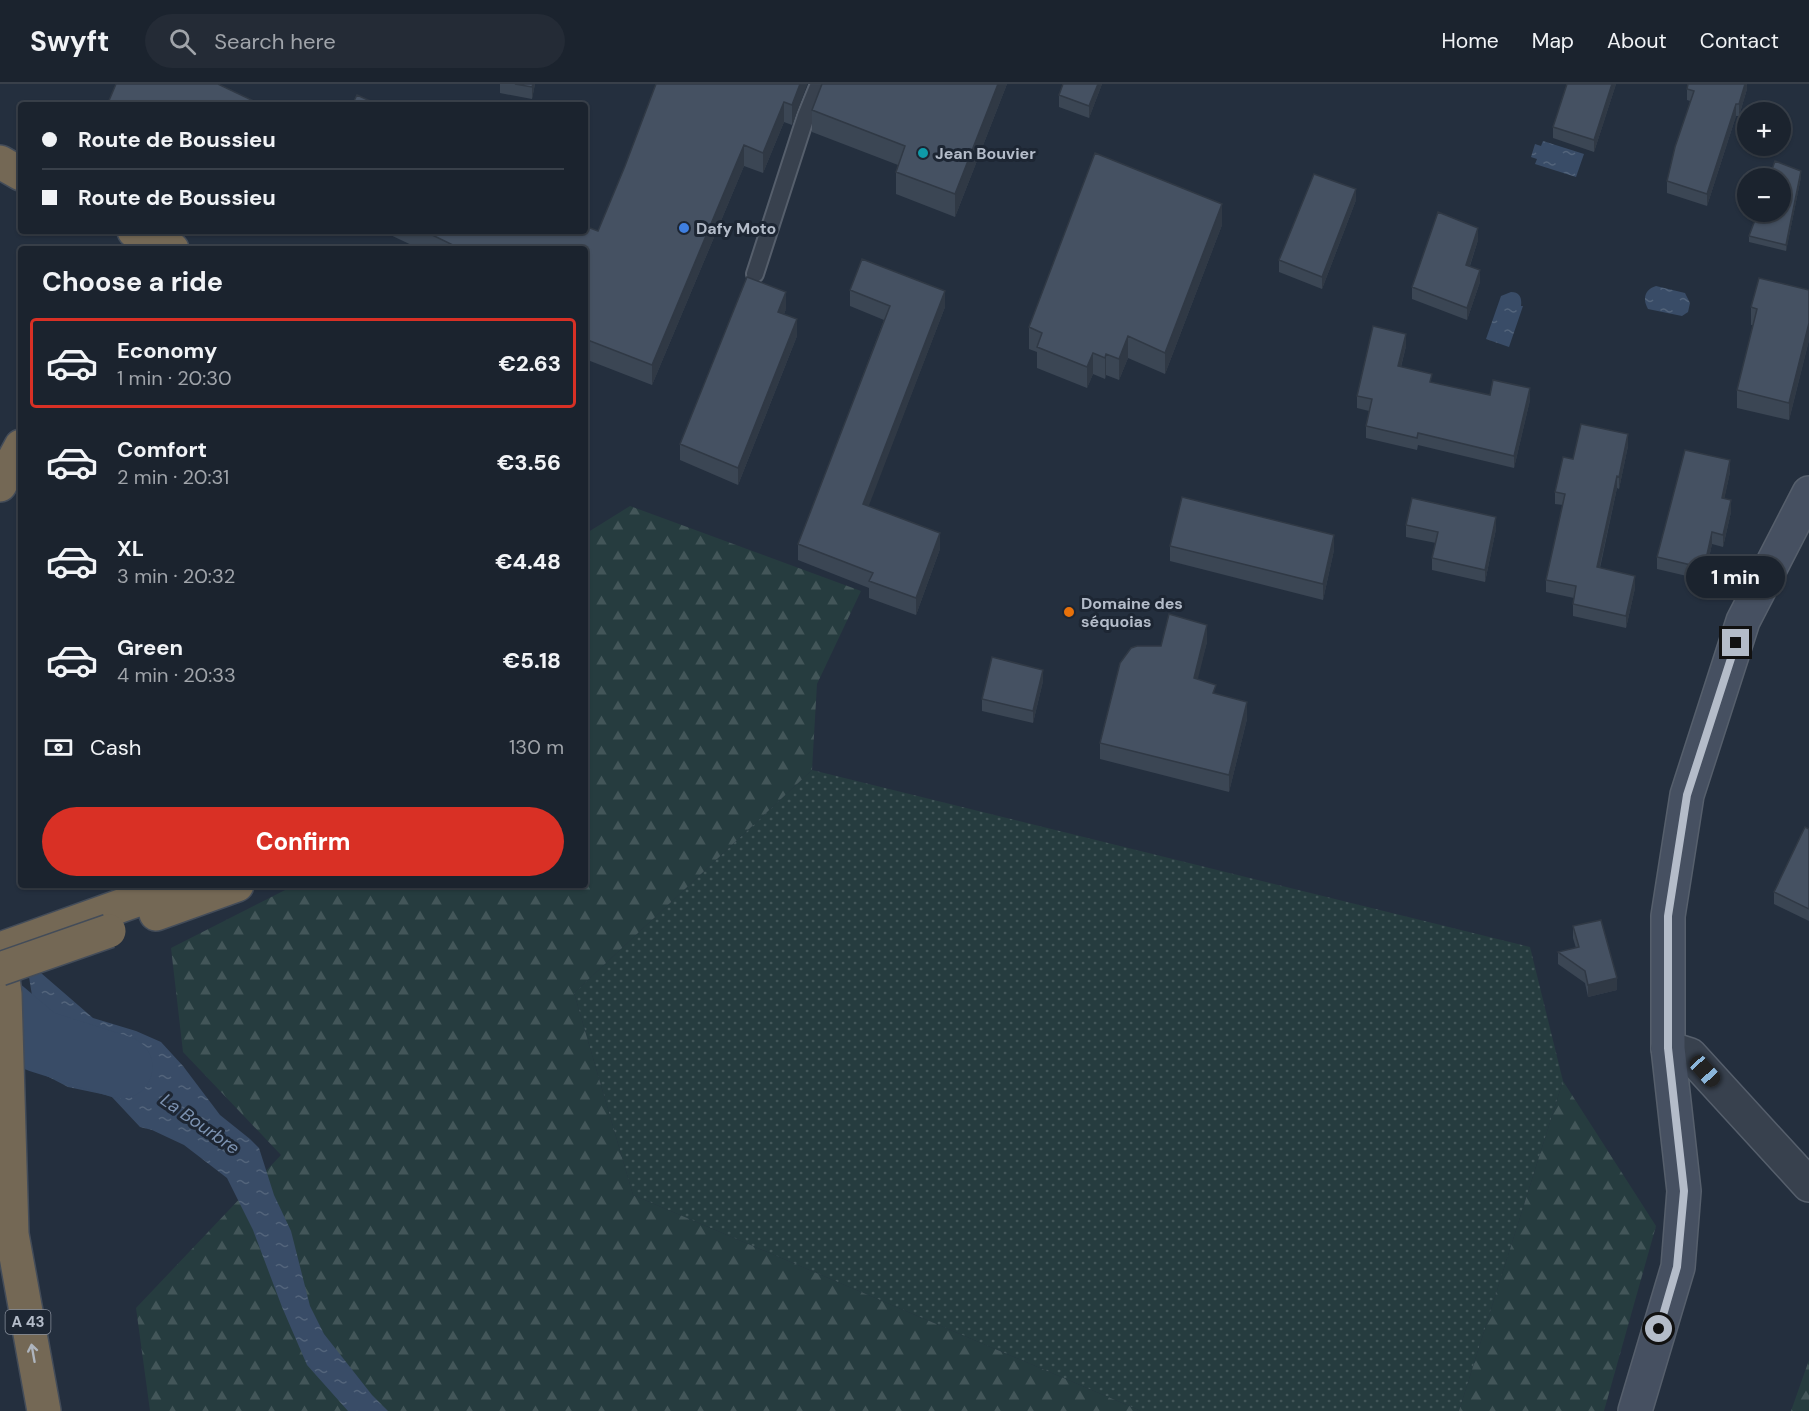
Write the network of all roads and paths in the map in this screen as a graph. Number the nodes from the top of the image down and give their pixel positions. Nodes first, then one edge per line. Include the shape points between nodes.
1 (819, 84) edge
2 (0, 162) edge
3 (18, 172) edge
4 (140, 234) edge
5 (166, 246) edge
6 (755, 274) dead end
7 (18, 451) edge
8 (0, 484) edge
9 (1809, 493) edge
10 (173, 888) edge
11 (226, 888) edge
12 (104, 922) junction
13 (0, 949) edge
14 (0, 955) edge
15 (0, 969) edge
16 (1668, 1048) junction
17 (0, 1172) edge
18 (1809, 1185) edge
19 (12, 1233) junction
20 (44, 1411) edge
21 (1635, 1411) edge

1 - 6 lane
2 - 3 highway
4 - 5 highway
7 - 8 highway
9 - 16 street via 1743,621 1687,795 1668,916
10 - 12 highway
11 - 12 highway
12 - 13 highway
12 - 15 highway, bridge
14 - 19 highway via 5,994
16 - 18 street via 1690,1055
16 - 21 street via 1684,1191 1677,1267
17 - 19 highway, A 43
20 -> 19 highway, A 43

